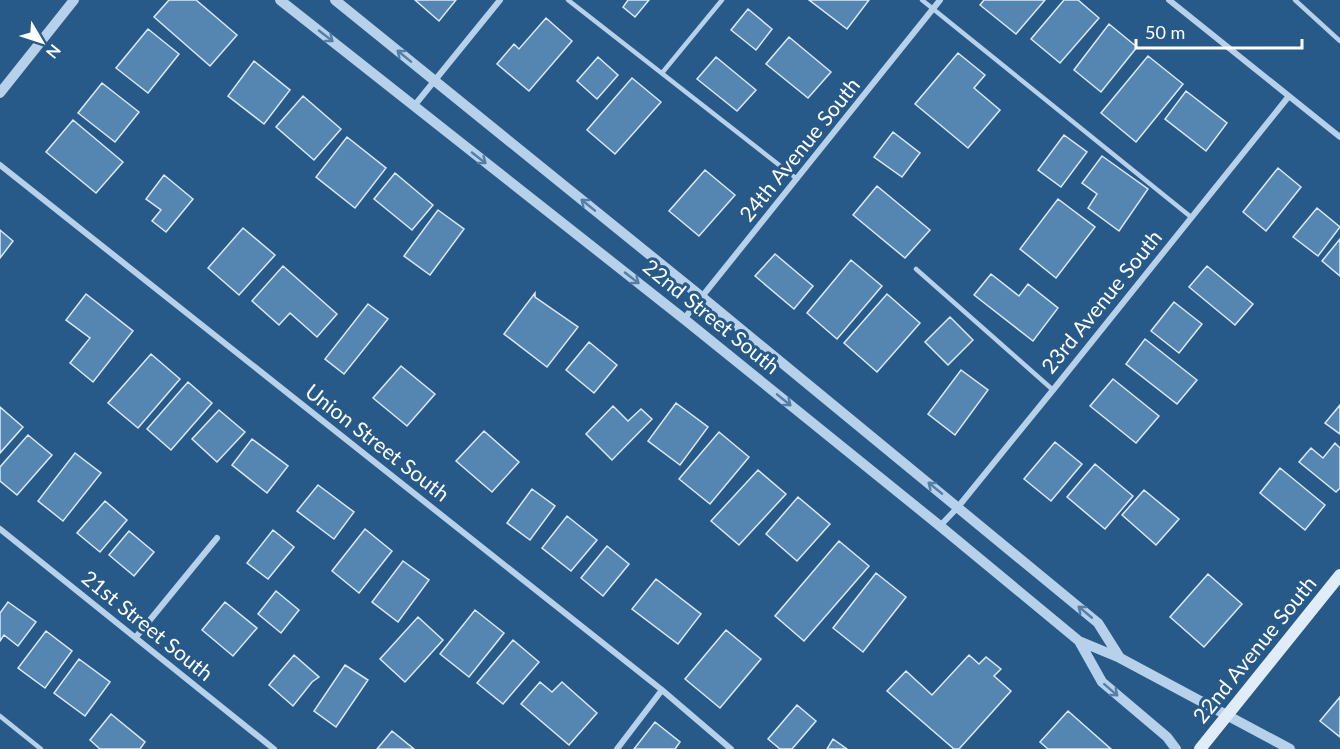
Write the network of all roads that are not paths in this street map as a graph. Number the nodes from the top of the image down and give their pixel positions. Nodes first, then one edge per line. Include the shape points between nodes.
1 (74, 0) edge
2 (280, 0) edge
3 (335, 0) edge
4 (500, 0) edge
5 (568, 0) edge
6 (722, 0) edge
7 (921, 0) edge
8 (940, 0) edge
9 (1168, 0) edge
10 (1295, 0) edge
11 (933, 9) junction
12 (1340, 41) edge
13 (662, 73) junction
14 (435, 81) junction
15 (0, 93) edge
16 (1289, 96) junction
17 (414, 106) junction
18 (1340, 137) edge
19 (0, 165) edge
20 (797, 179) junction
21 (1191, 217) junction
22 (916, 269) dead end
23 (703, 298) junction
24 (684, 319) junction
25 (1053, 390) junction
26 (958, 507) junction
27 (940, 526) junction
28 (0, 529) edge
29 (217, 538) dead end
30 (1340, 575) edge
31 (136, 638) junction
32 (1079, 641) junction
33 (1120, 658) junction
34 (662, 690) junction
35 (0, 716) edge
36 (1227, 716) junction
37 (41, 749) edge
38 (274, 749) edge
39 (617, 749) edge
40 (731, 749) edge
41 (1176, 749) edge
42 (1200, 749) edge
43 (1290, 749) edge

1 - 15 street
2 -> 17 street, 22nd Street South
14 -> 3 street, 22nd Street South
4 - 14 street
5 - 13 lane
6 - 13 lane
7 - 11 lane
8 - 11 street, 24th Avenue South
9 - 16 street
10 - 12 lane
11 - 20 street, 24th Avenue South
11 - 21 lane
13 - 20 lane
14 - 17 street
23 -> 14 street, 22nd Street South
16 - 18 street
16 - 21 street, 23rd Avenue South
17 -> 24 street, 22nd Street South
19 - 34 street, Union Street South
20 - 23 street, 24th Avenue South
21 - 25 street, 23rd Avenue South
22 - 25 lane
23 - 24 street, 24th Avenue South
26 -> 23 street, 22nd Street South
24 -> 27 street, 22nd Street South
25 - 26 street, 23rd Avenue South
26 - 27 street, 23rd Avenue South
33 -> 26 street, 22nd Street South via 1098,623
27 - 32 street, 22nd Street South
28 - 31 street, 21st Street South
29 - 31 street
30 - 36 main road, 22nd Avenue South
31 - 38 street, 21st Street South
32 - 33 street, 22nd Street South
32 -> 41 street via 1102,682
33 - 36 street, 22nd Street South
34 - 39 street
34 - 40 street, Union Street South
35 - 37 lane
36 - 42 main road, 22nd Avenue South
36 - 43 street, 22nd Street South

